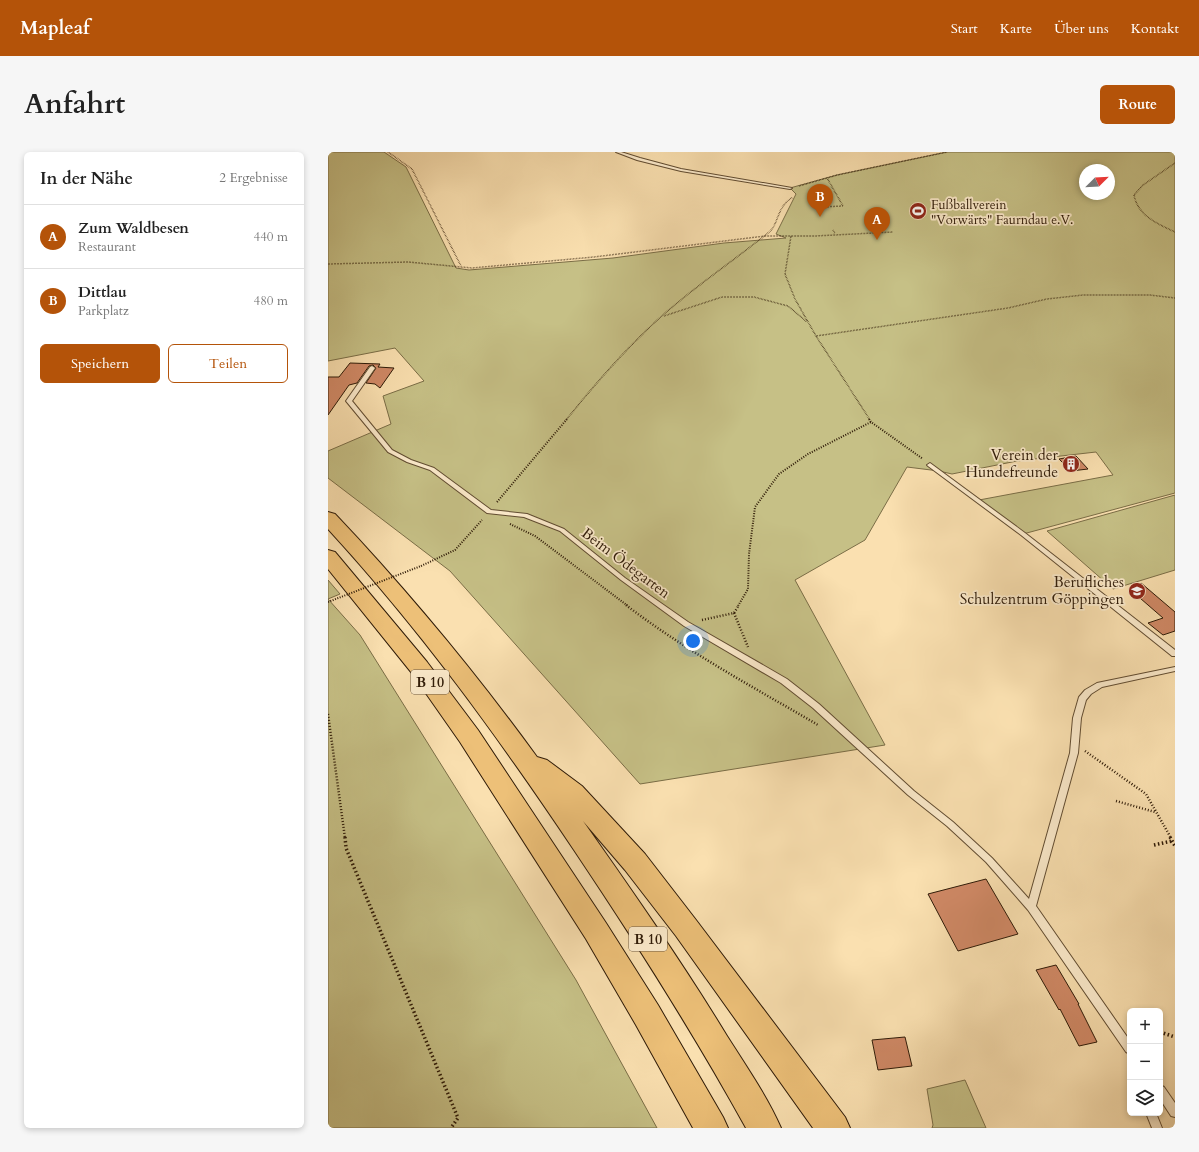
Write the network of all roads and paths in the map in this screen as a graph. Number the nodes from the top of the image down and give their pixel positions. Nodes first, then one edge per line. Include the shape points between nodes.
1 (388, 152) edge
2 (618, 152) edge
3 (947, 152) edge
4 (1175, 163) edge
5 (827, 178) junction
6 (790, 188) joint
7 (796, 194) dead end
8 (821, 207) dead end
9 (833, 230) dead end
10 (893, 232) dead end
11 (1175, 232) edge
12 (835, 234) junction
13 (765, 236) junction
14 (791, 236) junction
15 (328, 264) edge
16 (462, 267) junction
17 (1175, 298) edge
18 (662, 316) junction
19 (809, 324) junction
20 (816, 336) junction
21 (372, 368) dead end
22 (871, 422) junction
23 (930, 465) joint
24 (492, 512) junction
25 (328, 518) edge
26 (328, 556) edge
27 (328, 602) edge
28 (734, 613) junction
29 (686, 624) junction
30 (1175, 654) edge
31 (754, 663) junction
32 (1175, 669) edge
33 (328, 714) edge
34 (835, 723) junction
35 (1075, 743) junction
36 (523, 755) junction
37 (1116, 801) dead end
38 (1155, 812) junction
39 (1172, 841) junction
40 (1154, 845) dead end
41 (1175, 846) edge
42 (1031, 907) junction
43 (1163, 1033) edge
44 (1175, 1037) edge
45 (1127, 1045) edge
46 (1163, 1094) edge
47 (1175, 1112) edge
48 (1152, 1116) edge
49 (451, 1128) edge
50 (711, 1128) edge
51 (764, 1128) edge
52 (833, 1128) edge
53 (1157, 1128) edge

1 - 16 path via 412,168
2 - 6 lane via 691,171
3 - 5 path
4 - 11 path via 1140,187 1134,195 1135,204 1142,213
5 - 6 path
5 - 8 path via 843,206
7 - 13 path via 786,201 770,232
9 - 12 path
10 - 12 path
12 - 14 path
13 - 14 path
13 - 16 path via 594,257
13 - 18 path via 706,279
14 - 19 path via 785,274
15 - 16 path via 408,262
17 - 20 path via 1136,294 1083,295
18 - 19 path via 722,297 754,297 788,306
18 - 24 path via 610,367
19 - 20 path
20 - 22 path
21 - 24 lane via 349,401 358,412 390,450 409,461 432,469
22 - 23 path
22 - 28 path via 808,454 779,474 755,507 748,589
23 - 30 lane via 1024,534
24 - 27 path, bridge via 455,550
24 - 29 lane, Beim Ödegarten via 525,515 562,530 623,579
24 - 34 path via 499,519 542,541 645,619 736,677 817,725
25 - 36 highway, B 10 via 417,617
26 - 50 highway, B 10 via 419,667 469,736 596,931
28 - 29 path
28 - 31 path
29 - 31 lane, Beim Ödegarten
31 - 34 lane, Beim Ödegarten via 784,681
32 - 35 lane via 1100,685 1088,692 1080,706
33 - 49 path via 346,848 458,1118
34 - 42 lane, Beim Ödegarten via 989,860
35 - 38 path via 1146,794
35 - 42 lane
36 - 51 highway, B 10 via 682,991
36 - 52 highway, B 10 via 573,793 635,862
37 - 38 path
38 - 39 path
39 - 40 path
39 - 41 path
42 - 45 lane, Beim Ödegarten
43 - 44 path
46 - 47 lane
48 - 53 lane

